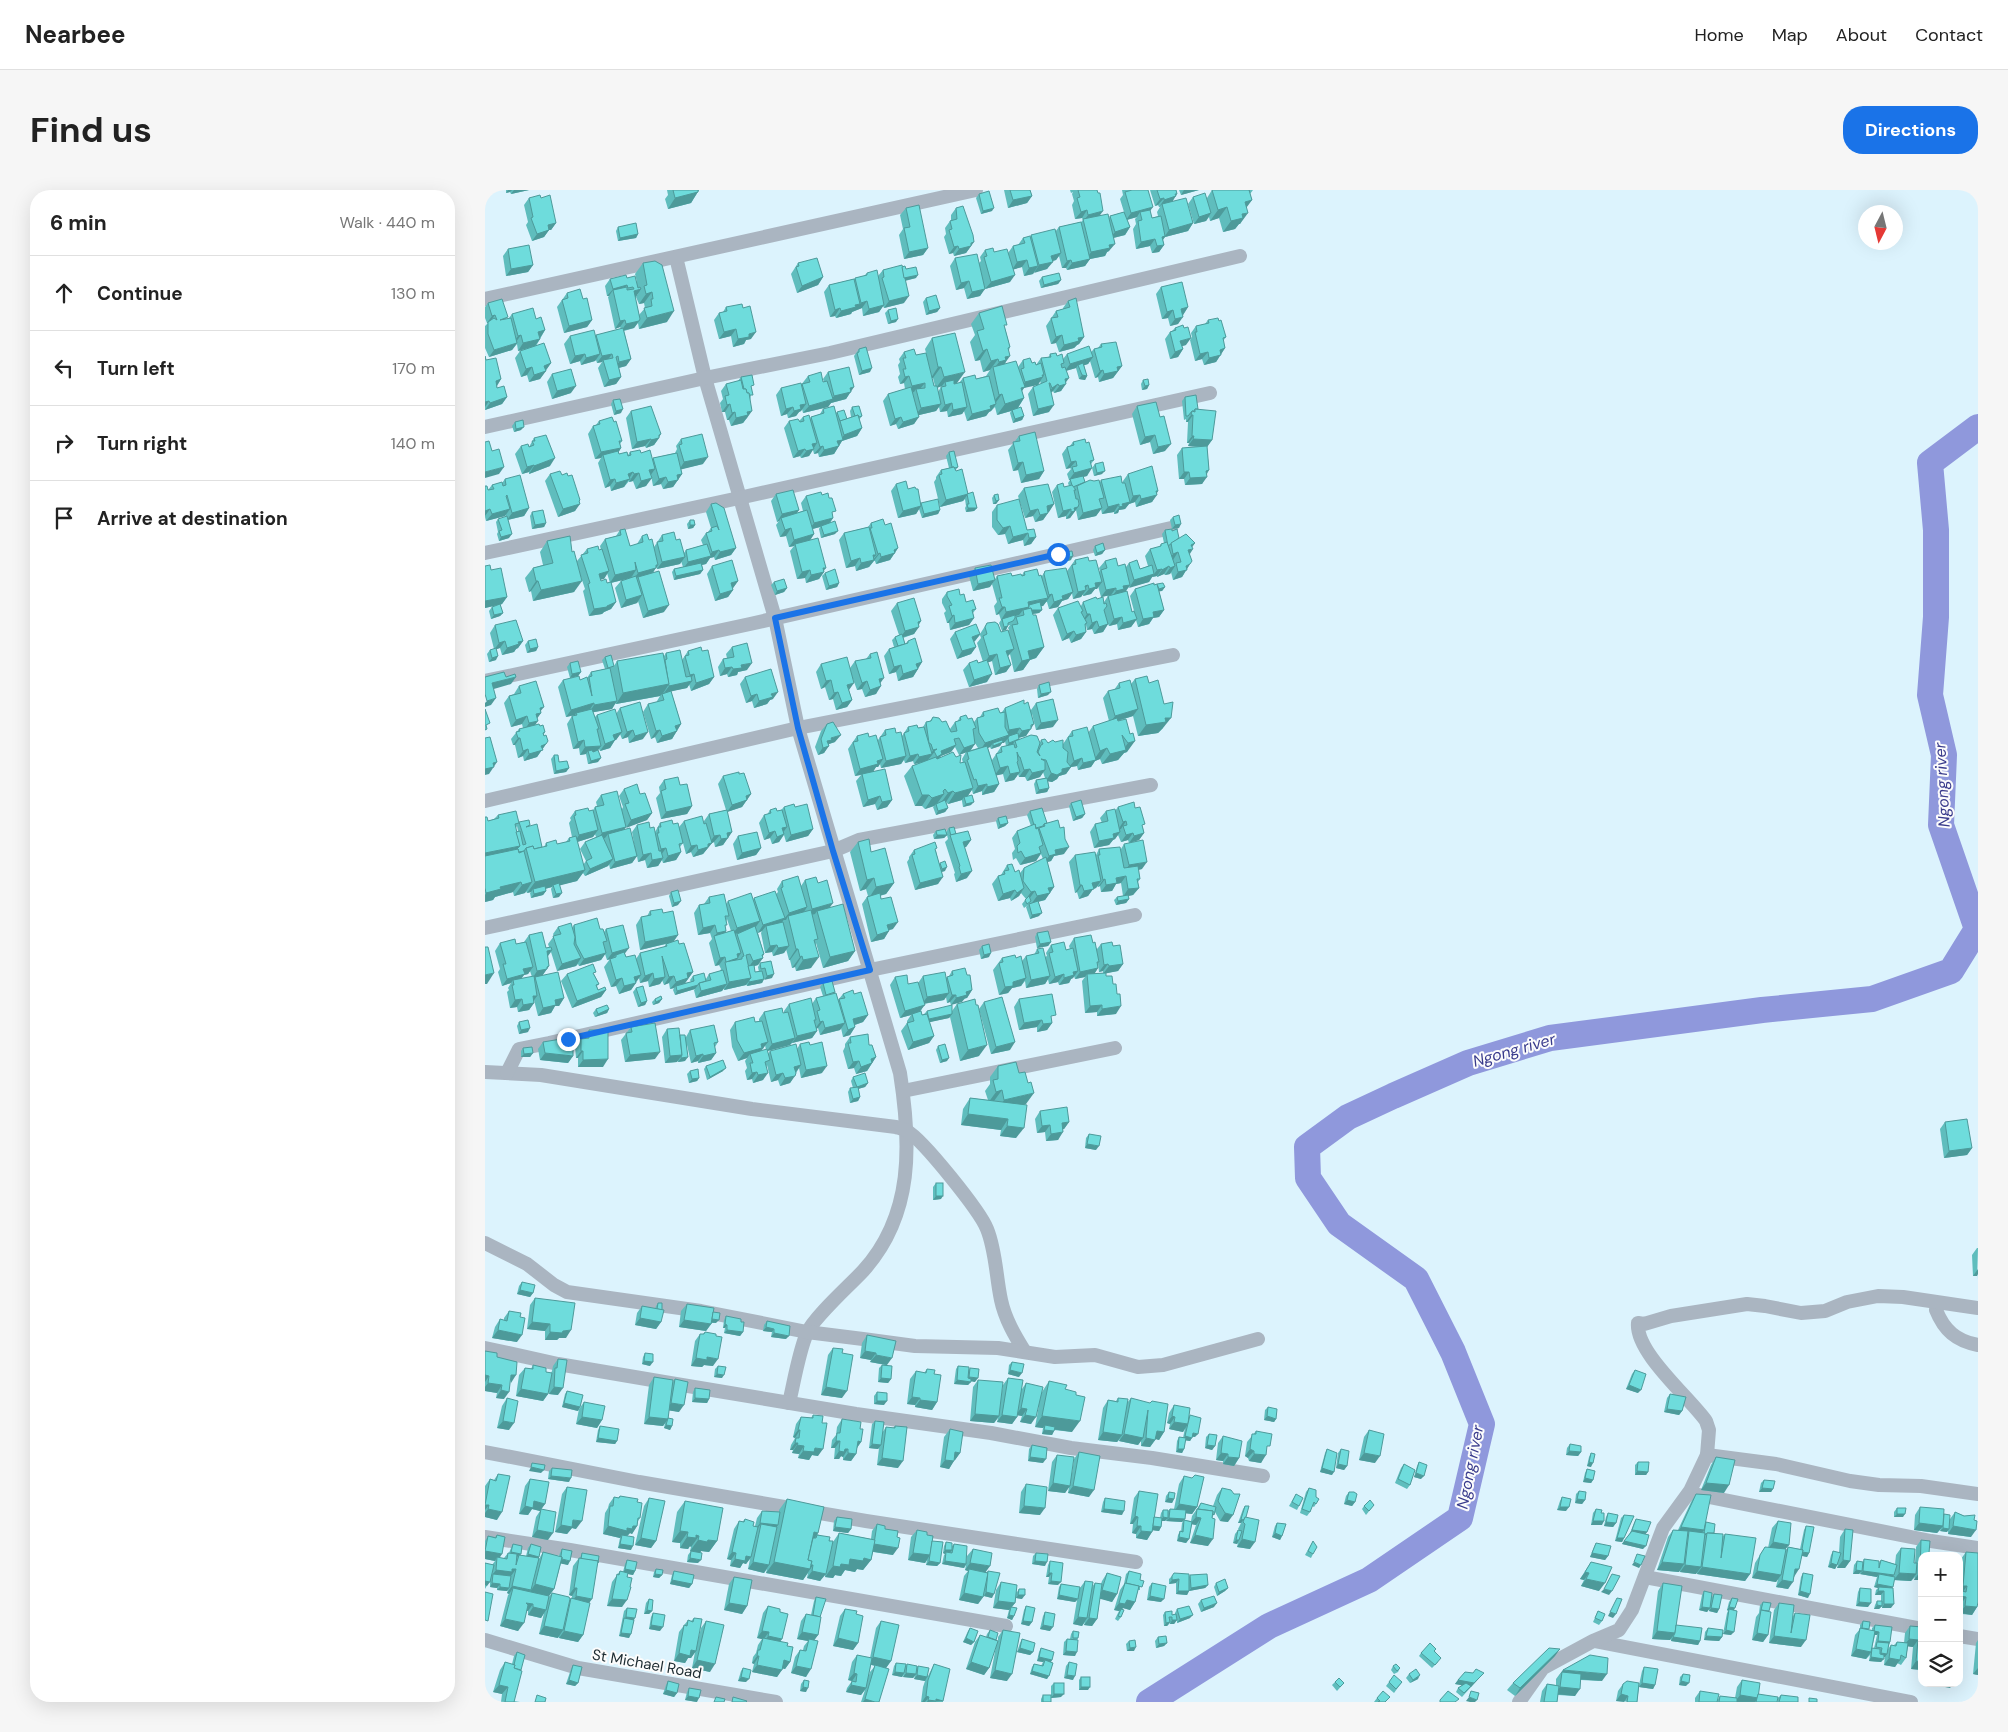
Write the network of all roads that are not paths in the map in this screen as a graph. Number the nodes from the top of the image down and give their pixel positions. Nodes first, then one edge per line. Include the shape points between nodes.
1 (976, 190) edge
2 (1240, 256) dead end
3 (675, 257) junction
4 (485, 299) edge
5 (705, 378) junction
6 (1210, 393) dead end
7 (485, 427) edge
8 (739, 498) junction
9 (1171, 528) edge
10 (485, 553) edge
11 (775, 618) junction
12 (1173, 655) dead end
13 (485, 681) edge
14 (798, 728) junction
15 (1151, 786) dead end
16 (485, 801) edge
17 (833, 851) junction
18 (1135, 915) dead end
19 (485, 928) edge
20 (870, 970) junction
21 (1115, 1048) dead end
22 (485, 1072) edge
23 (507, 1073) junction
24 (903, 1091) junction
25 (907, 1131) junction
26 (485, 1242) edge
27 (1978, 1308) edge
28 (1936, 1310) dead end
29 (807, 1332) junction
30 (1258, 1339) dead end
31 (1978, 1345) edge
32 (485, 1348) edge
33 (1025, 1352) junction
34 (789, 1403) junction
35 (485, 1452) edge
36 (1707, 1455) junction
37 (1263, 1476) dead end
38 (1687, 1493) junction
39 (1978, 1494) edge
40 (485, 1538) edge
41 (1978, 1548) edge
42 (1136, 1562) dead end
43 (1645, 1577) junction
44 (1006, 1626) dead end
45 (1918, 1628) edge
46 (1963, 1637) edge
47 (1978, 1639) edge
48 (485, 1640) edge
49 (1593, 1640) junction
50 (776, 1702) edge
51 (1519, 1702) edge
52 (1911, 1702) edge

1 - 3 street
2 - 5 street via 829,353
3 - 4 street
3 - 5 street
5 - 7 street
5 - 8 street
6 - 8 street
8 - 10 street
8 - 11 street
9 - 11 street
11 - 13 street
11 - 14 street
12 - 14 street
14 - 16 street
14 - 17 street
15 - 17 street via 859,840
17 - 19 street
17 - 20 street
18 - 20 street
20 - 23 street via 529,1046 519,1049
20 - 24 street
21 - 24 street
22 - 23 street
23 - 25 street via 541,1075
24 - 25 street
25 - 29 street via 907,1160 898,1214 878,1254
25 - 33 street via 950,1177 987,1228 1001,1302 1011,1329
26 - 29 street via 527,1264 567,1292 701,1311
27 - 36 street via 1878,1296 1847,1302 1825,1312 1801,1313 1747,1304 1638,1323 1643,1344 1653,1360 1706,1421 1709,1430
28 - 31 street via 1953,1337
29 - 33 street via 915,1346 988,1347
29 - 34 street
30 - 33 street via 1163,1365 1138,1366 1095,1355 1055,1358
32 - 34 street
34 - 37 street
35 - 42 street via 865,1521
36 - 38 street
36 - 39 street via 1776,1464 1849,1481
38 - 41 street
38 - 43 street via 1663,1528
40 - 44 street
43 - 45 street
43 - 49 street via 1632,1610 1619,1630
46 - 47 street
48 - 50 street, St Michael Road via 578,1668
49 - 51 street via 1543,1668
49 - 52 street

